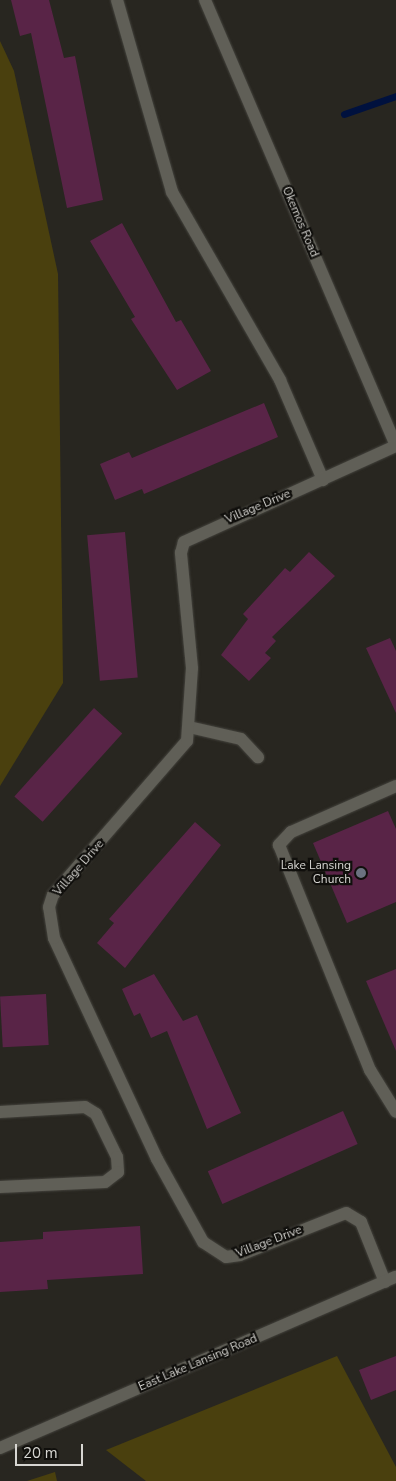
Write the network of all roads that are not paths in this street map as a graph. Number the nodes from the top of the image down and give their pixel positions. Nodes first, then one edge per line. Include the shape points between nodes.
1 (117, 0) edge
2 (205, 0) edge
3 (396, 446) edge
4 (323, 480) junction
5 (189, 727) junction
6 (258, 757) dead end
7 (396, 786) edge
8 (0, 1112) edge
9 (396, 1112) edge
10 (0, 1187) edge
11 (391, 1280) edge
12 (0, 1448) edge

1 - 4 street via 131,37 168,184 280,380
2 - 3 street, Okemos Road
3 - 4 street, Village Drive
4 - 5 street, Village Drive via 184,542 181,553 192,668
5 - 6 street via 241,739
5 - 11 street, Village Drive via 181,753 53,895 49,922 54,938 157,1159 213,1253 226,1257 240,1254 346,1213 361,1222
7 - 9 street via 291,832 279,845 370,1070
8 - 10 street via 84,1107 96,1114 117,1157 118,1172 105,1182
11 - 12 street, East Lake Lansing Road

